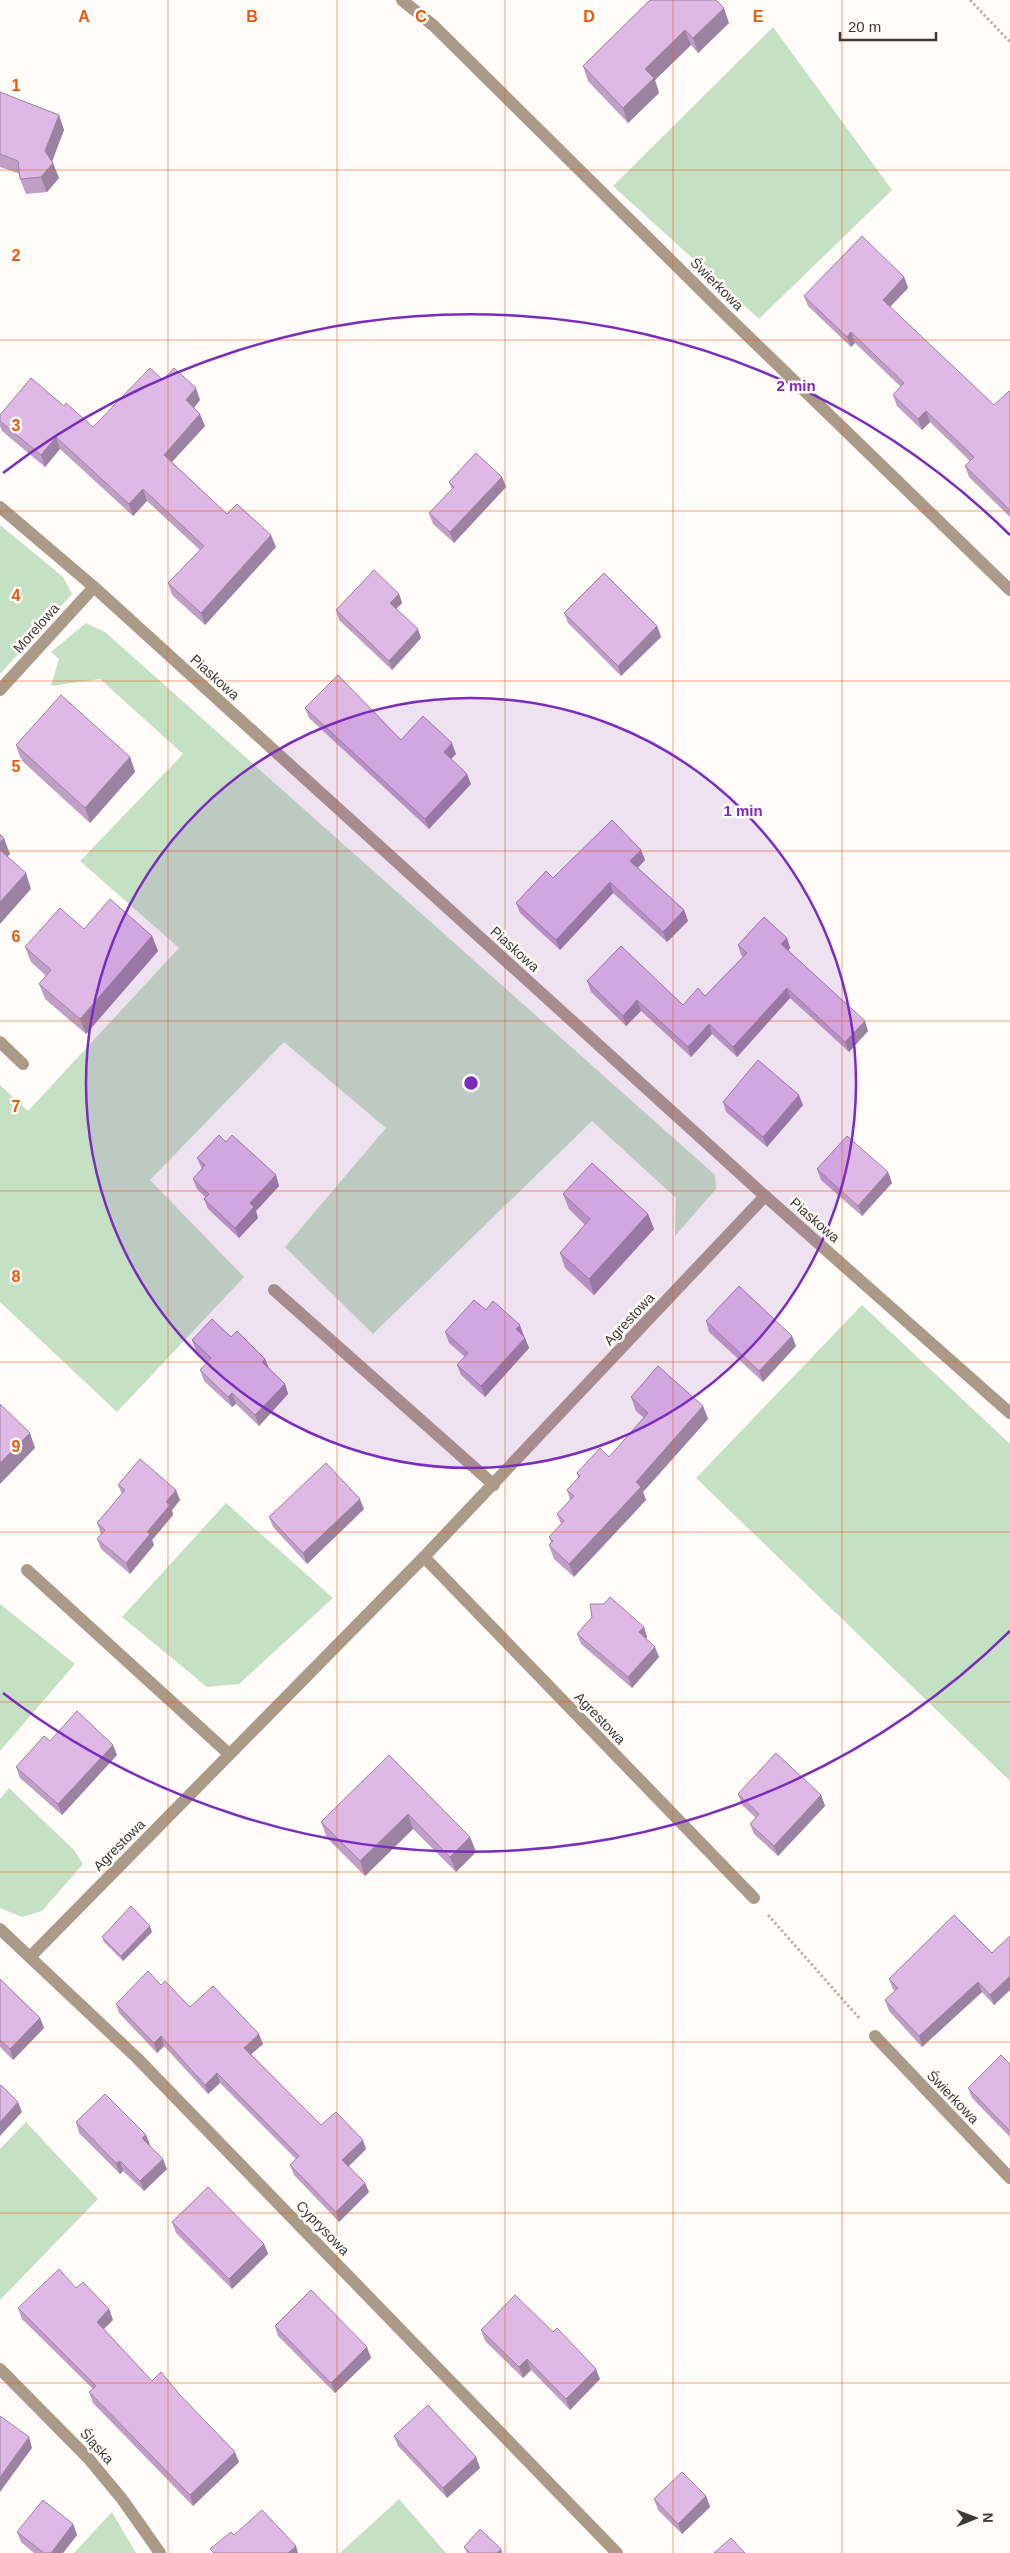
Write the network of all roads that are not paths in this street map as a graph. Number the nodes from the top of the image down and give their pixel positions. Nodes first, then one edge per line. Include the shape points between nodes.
1 (402, 0) edge
2 (0, 507) edge
3 (94, 587) junction
4 (1010, 590) edge
5 (0, 690) edge
6 (0, 1042) edge
7 (23, 1064) dead end
8 (765, 1196) junction
9 (274, 1290) dead end
10 (1010, 1413) edge
11 (494, 1485) junction
12 (424, 1557) junction
13 (27, 1570) dead end
14 (230, 1754) junction
15 (754, 1898) road end
16 (0, 1930) edge
17 (30, 1957) junction
18 (875, 2036) road end
19 (1010, 2178) edge
20 (0, 2369) edge
21 (160, 2553) edge
22 (617, 2553) edge

1 - 4 street, Świerkowa via 434,26
2 - 3 street, Piaskowa
3 - 5 street, Morelowa
3 - 8 street, Piaskowa
6 - 7 street
8 - 10 street, Piaskowa
8 - 11 street, Agrestowa
9 - 11 street
11 - 12 street, Agrestowa
12 - 14 street, Agrestowa
12 - 15 street, Agrestowa
13 - 14 street
14 - 17 street, Agrestowa
16 - 17 street, Cyprysowa
17 - 22 street, Cyprysowa via 137,2058
18 - 19 street, Świerkowa
20 - 21 street, Śląska via 88,2458

